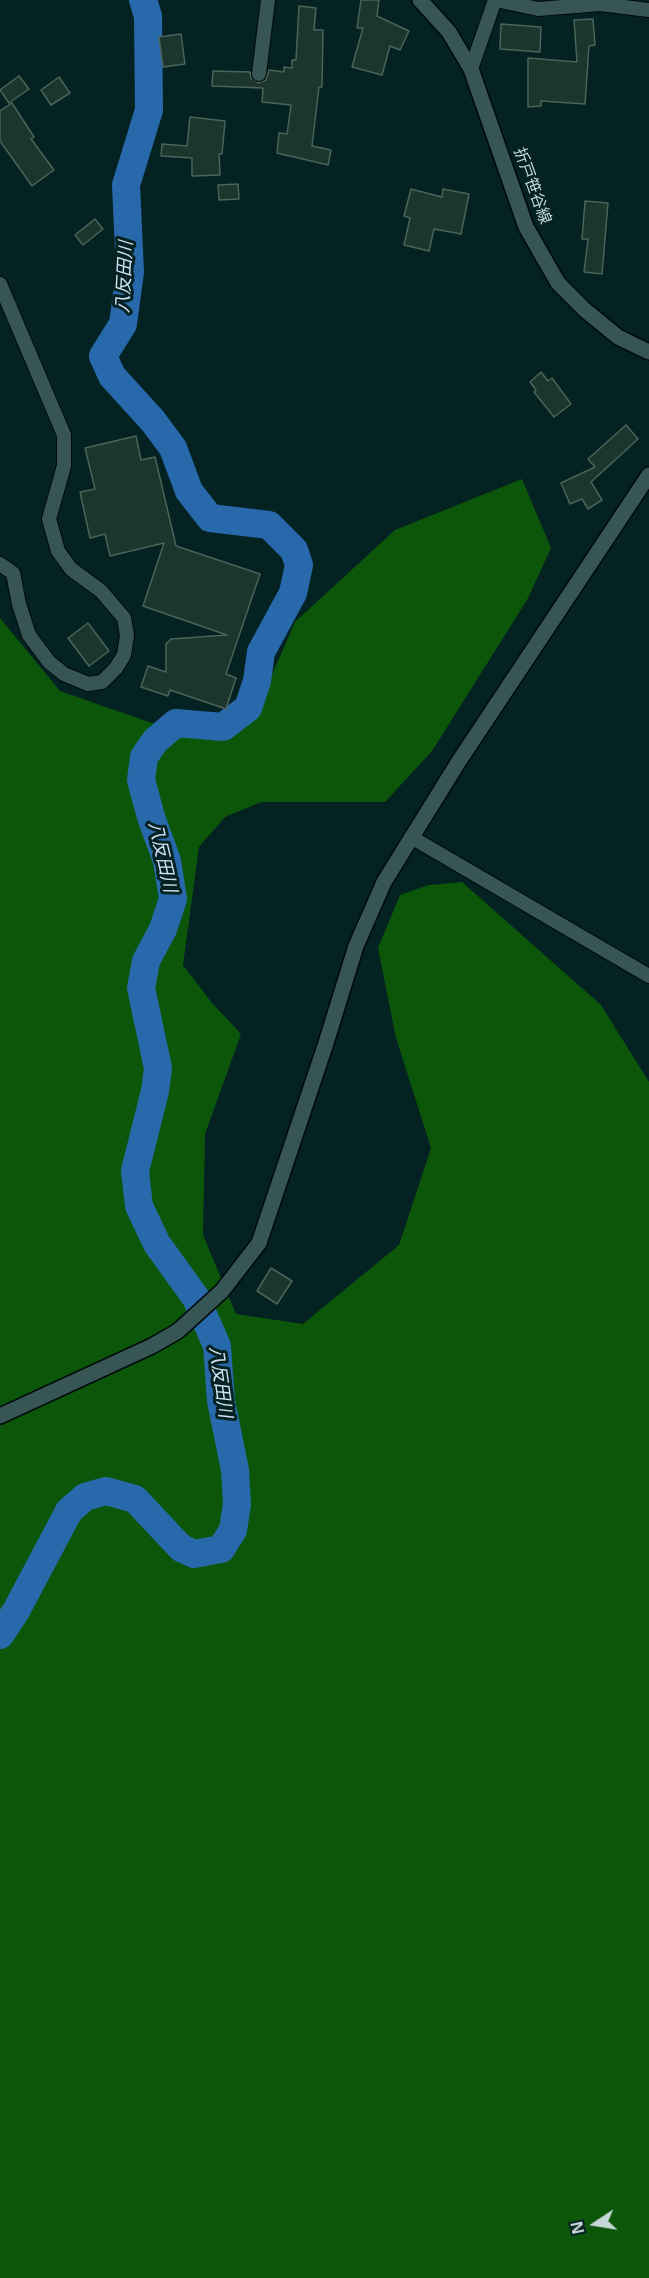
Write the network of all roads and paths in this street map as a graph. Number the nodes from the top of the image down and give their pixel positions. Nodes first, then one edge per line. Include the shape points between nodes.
1 (268, 0) edge
2 (420, 0) edge
3 (496, 0) edge
4 (649, 10) edge
5 (471, 69) junction
6 (259, 74) dead end
7 (0, 284) edge
8 (649, 352) edge
9 (649, 475) edge
10 (0, 564) edge
11 (411, 837) junction
12 (649, 976) edge
13 (0, 1416) edge

1 - 6 street
2 - 5 street, 折戸笹谷線 via 449,32
3 - 4 street via 537,9 600,4
3 - 5 street
5 - 8 street, 折戸笹谷線 via 526,226 558,283 618,337
7 - 10 street via 64,435 64,466 49,519 58,551 71,569 101,591 124,618 124,655 102,682 88,684 64,674 49,662 29,635 13,573
9 - 11 street
11 - 12 street
11 - 13 street via 384,882 356,946 259,1243 222,1291 178,1331

